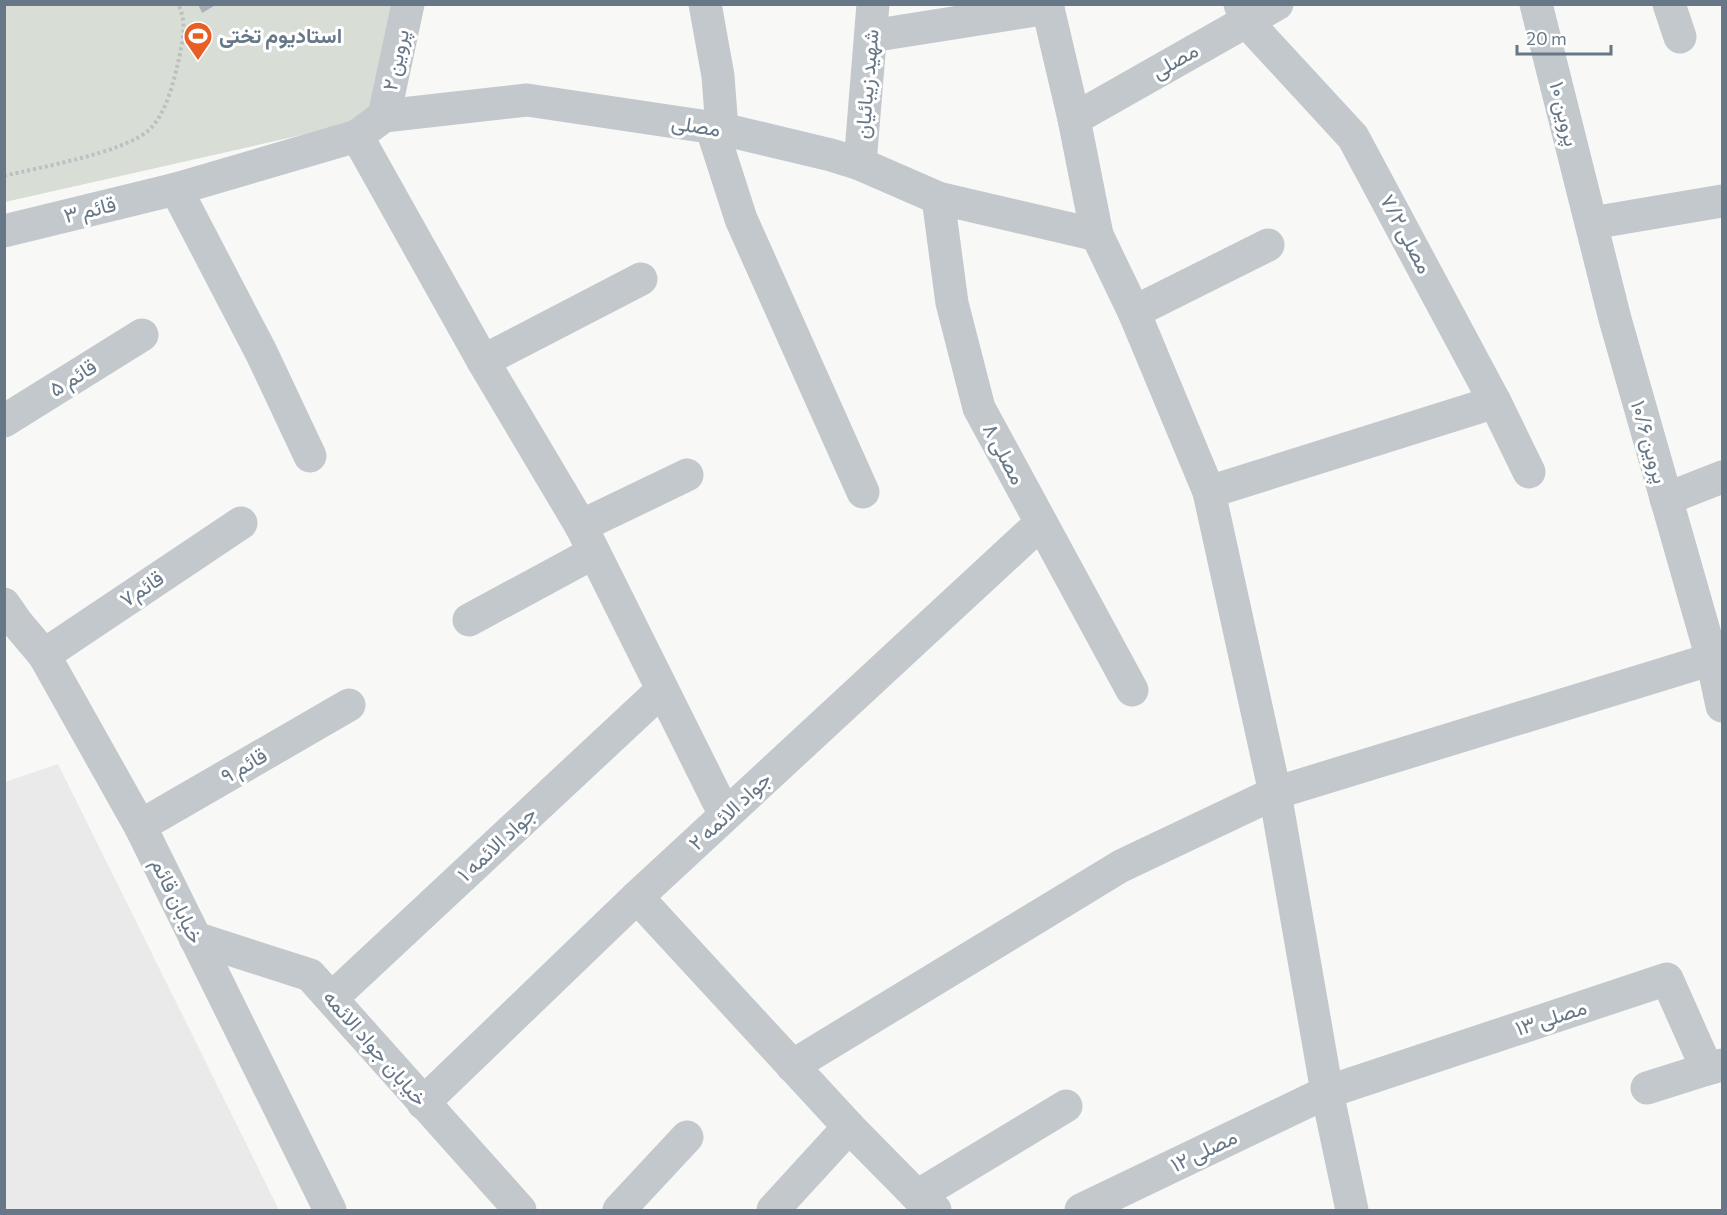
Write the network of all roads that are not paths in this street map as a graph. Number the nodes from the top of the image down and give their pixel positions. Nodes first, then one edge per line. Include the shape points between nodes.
1 (408, 4) edge
2 (705, 4) edge
3 (1277, 4) edge
4 (1536, 4) edge
5 (1669, 4) edge
6 (1047, 6) edge
7 (1243, 13) edge
8 (872, 20) edge
9 (1680, 37) dead end
10 (384, 117) junction
11 (1074, 119) junction
12 (717, 129) junction
13 (357, 136) junction
14 (860, 164) junction
15 (176, 189) junction
16 (938, 198) junction
17 (1722, 201) edge
18 (1592, 223) junction
19 (4, 231) edge
20 (1097, 236) junction
21 (1268, 245) dead end
22 (641, 279) dead end
23 (1134, 312) junction
24 (142, 335) dead end
25 (483, 361) junction
26 (1495, 402) junction
27 (4, 421) edge
28 (310, 456) dead end
29 (1529, 472) dead end
30 (687, 475) dead end
31 (1722, 477) edge
32 (863, 492) dead end
33 (1209, 492) junction
34 (1666, 499) junction
35 (241, 523) dead end
36 (1041, 523) junction
37 (587, 540) junction
38 (9, 618) edge
39 (469, 620) dead end
40 (44, 655) junction
41 (1717, 662) edge
42 (662, 690) junction
43 (1132, 690) dead end
44 (349, 705) dead end
45 (1722, 706) edge
46 (1275, 793) junction
47 (725, 815) junction
48 (140, 826) junction
49 (637, 897) junction
50 (195, 938) junction
51 (332, 999) junction
52 (792, 1066) junction
53 (1715, 1067) edge
54 (1647, 1088) dead end
55 (1327, 1092) junction
56 (423, 1103) junction
57 (1066, 1106) dead end
58 (849, 1128) junction
59 (687, 1137) dead end
60 (926, 1203) edge
61 (330, 1210) edge
62 (520, 1210) edge
63 (618, 1210) edge
64 (773, 1210) edge
65 (1081, 1210) edge
66 (1352, 1210) edge

1 - 10 street, پروین ۲
2 - 12 street via 718,75
3 - 7 street, مصلی
4 - 18 street, پروین ۱۰
5 - 9 street
6 - 8 street
6 - 11 street
7 - 11 street, مصلی
7 - 26 street, مصلی ۷/۲ via 1353,136
8 - 14 street, شهید زیبائیان
10 - 12 street, مصلی via 527,100
10 - 13 street, مصلی
11 - 20 street
12 - 14 street, مصلی
12 - 32 street via 741,219
13 - 15 street, مصلی
13 - 25 street
14 - 16 street, مصلی
15 - 19 street, قائم ۳
15 - 28 street
16 - 20 street, مصلی
16 - 36 street, مصلی ۸ via 952,303 979,408
17 - 18 street
18 - 34 street, پروین ۱۰/۶
20 - 23 street
21 - 23 street
22 - 25 street
23 - 33 street
24 - 27 street, قائم ۵
25 - 37 street
26 - 29 street, مصلی ۷/۲
26 - 33 street
30 - 37 street
31 - 34 street
33 - 46 street
34 - 41 street, پروین ۱۰/۶
35 - 40 street, قائم۷
36 - 43 street, مصلی ۸
36 - 47 street, جواد الائمه ۲
37 - 39 street
37 - 42 street
38 - 40 street, خیابان قائم
40 - 48 street, خیابان قائم
41 - 45 street, پروین ۱۰/۶
41 - 46 street
42 - 47 street
42 - 51 street, جواد الائمه ۱
44 - 48 street, قائم ۹
46 - 52 street via 1121,866
46 - 55 street
47 - 49 street, جواد الائمه ۲
48 - 50 street, خیابان قائم
49 - 52 street
49 - 56 street, جواد الائمه ۲
50 - 51 street, خیابان جواد الائمه via 310,975
50 - 61 street, خیابان قائم
51 - 56 street, خیابان جواد الائمه
52 - 58 street
53 - 54 street
53 - 55 street, مصلی ۱۳ via 1667,979
55 - 65 street, مصلی ۱۲
55 - 66 street
56 - 62 street, خیابان جواد الائمه
57 - 60 street
58 - 60 street
58 - 64 street
59 - 63 street

